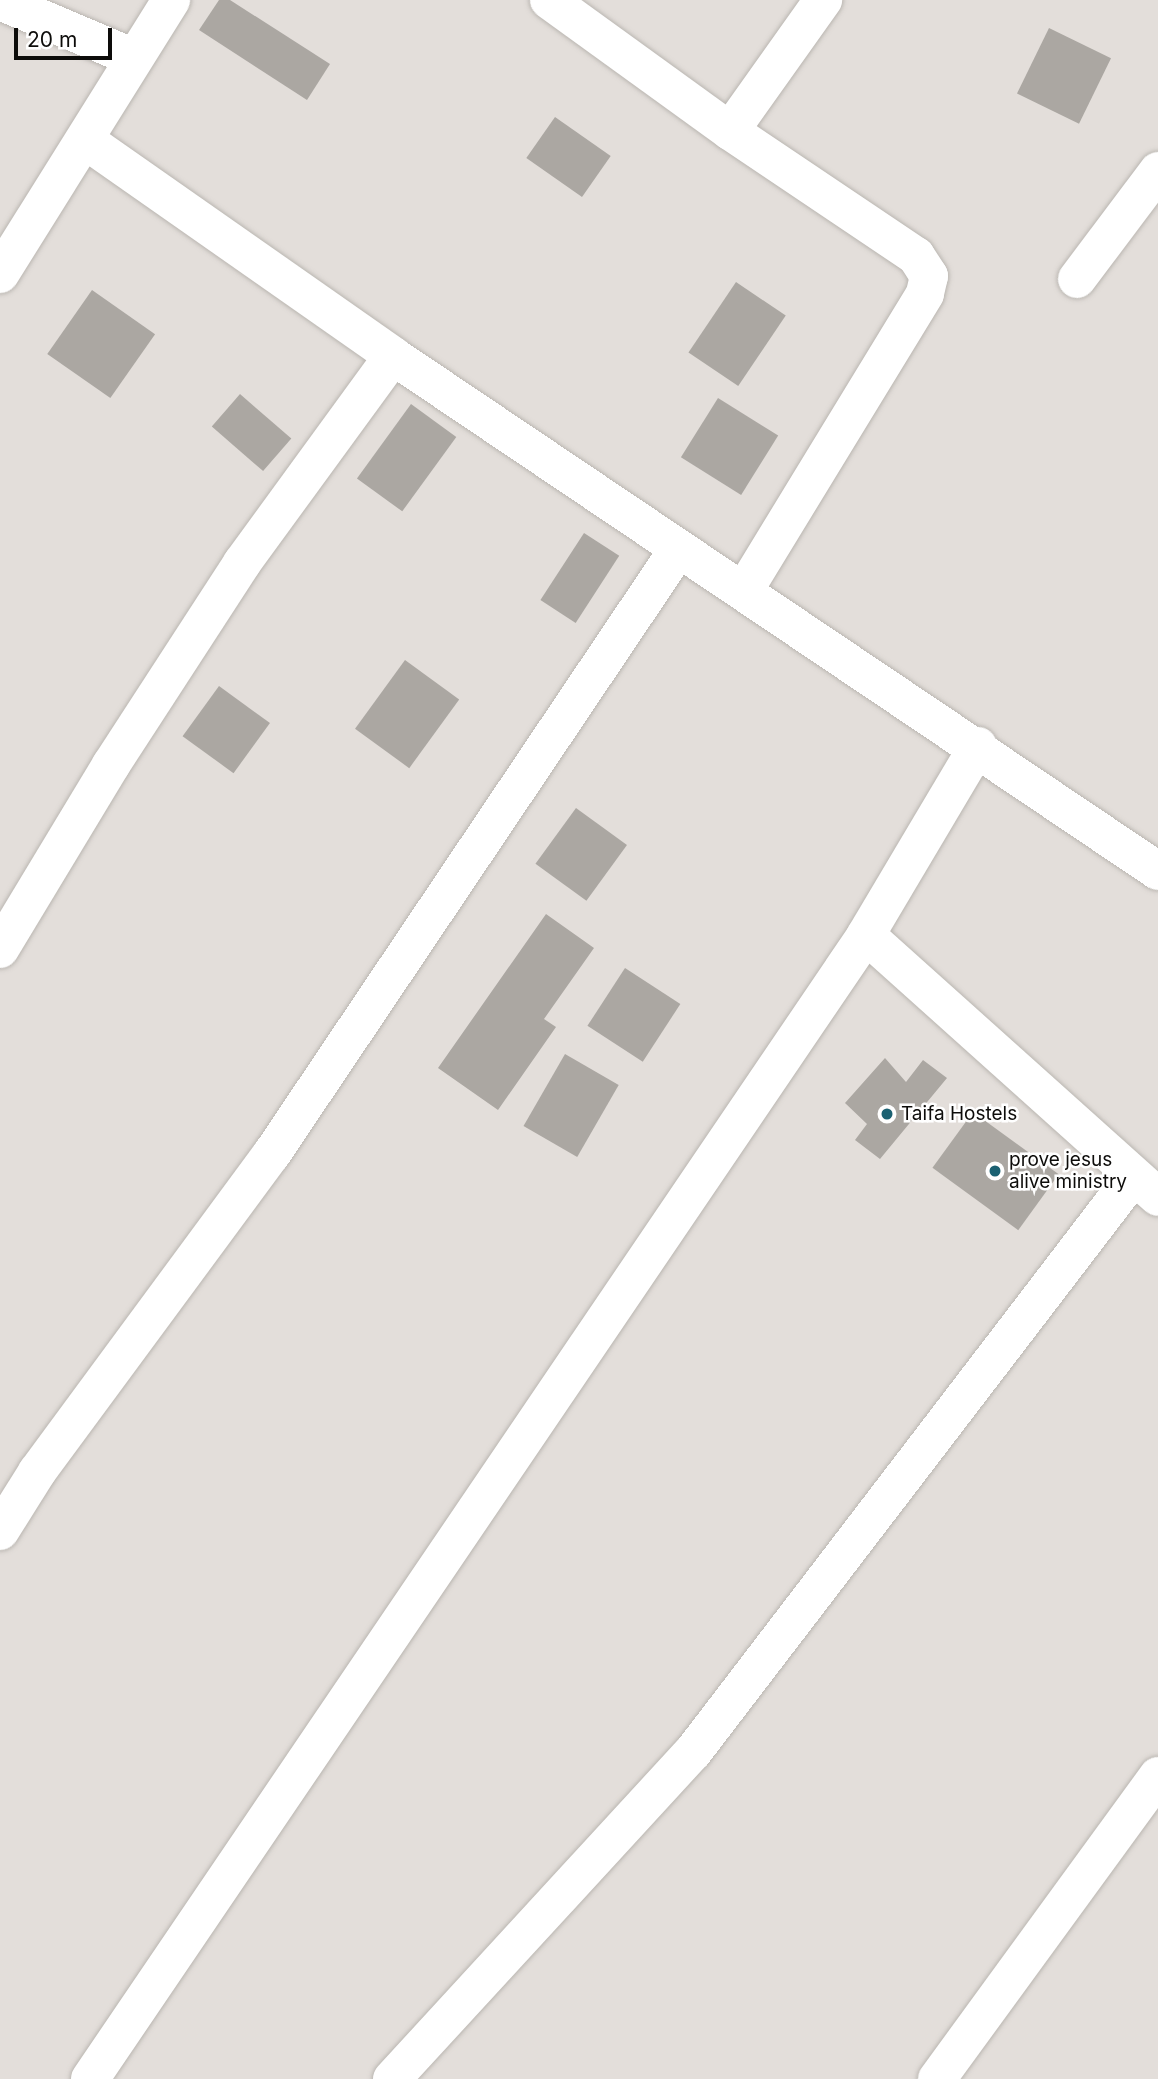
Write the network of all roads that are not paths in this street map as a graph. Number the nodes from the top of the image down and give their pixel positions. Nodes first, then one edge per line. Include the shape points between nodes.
1 (171, 0) edge
2 (549, 0) edge
3 (823, 0) edge
4 (0, 1) edge
5 (132, 57) junction
6 (730, 131) junction
7 (85, 140) junction
8 (1158, 170) edge
9 (0, 274) edge
10 (1077, 279) dead end
11 (393, 356) junction
12 (679, 548) junction
13 (744, 591) junction
14 (978, 746) junction
15 (1157, 867) edge
16 (866, 935) junction
17 (0, 949) edge
18 (1145, 1187) edge
19 (0, 1531) edge
20 (1158, 1776) edge
21 (90, 2079) edge
22 (392, 2079) edge
23 (937, 2079) edge

1 - 5 street
2 - 6 street
3 - 6 street
4 - 5 street
5 - 7 street
6 - 13 street via 916,256 929,276 925,294
7 - 9 street
7 - 11 street
8 - 10 street
11 - 12 street
11 - 17 street via 242,563 111,765
12 - 13 street
12 - 19 street via 271,1155 37,1472
13 - 14 street
14 - 15 street
14 - 16 street
16 - 18 street
16 - 21 street
18 - 22 street via 693,1752
20 - 23 street

